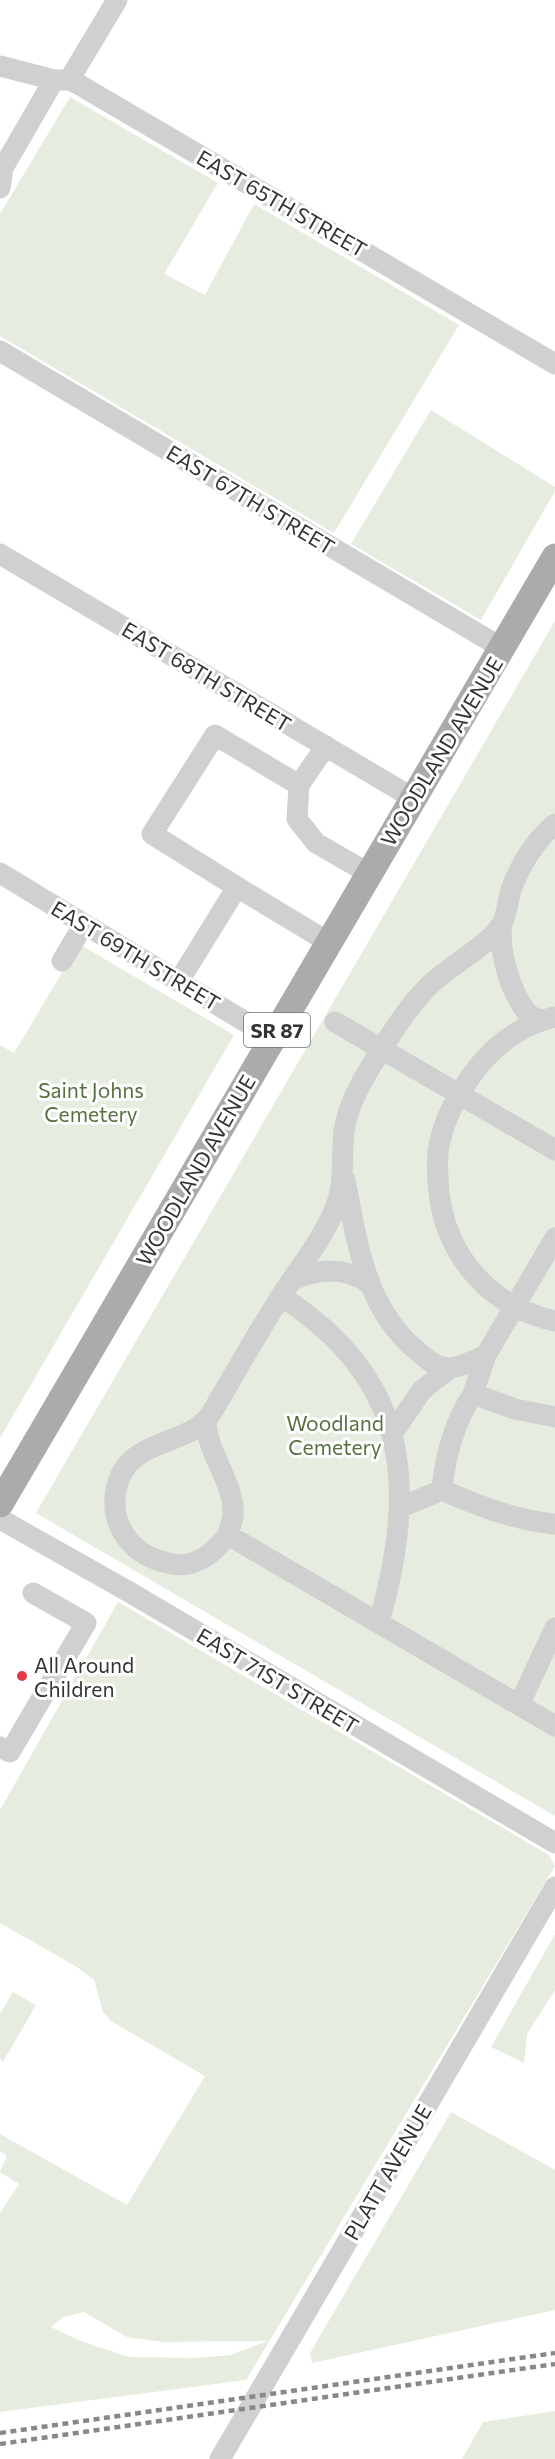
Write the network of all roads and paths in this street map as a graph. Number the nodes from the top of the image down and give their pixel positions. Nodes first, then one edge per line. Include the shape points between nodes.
1 (117, 0) edge
2 (0, 66) edge
3 (61, 80) junction
4 (0, 188) edge
5 (0, 351) edge
6 (555, 364) edge
7 (0, 554) edge
8 (555, 557) edge
9 (502, 648) junction
10 (326, 746) junction
11 (299, 785) junction
12 (413, 798) junction
13 (555, 824) edge
14 (0, 873) edge
15 (368, 873) junction
16 (237, 887) junction
17 (84, 924) junction
18 (502, 924) junction
19 (328, 942) junction
20 (62, 961) dead end
21 (179, 981) junction
22 (536, 1020) edge
23 (335, 1022) dead end
24 (272, 1038) junction
25 (381, 1050) junction
26 (459, 1095) junction
27 (555, 1150) edge
28 (342, 1168) junction
29 (555, 1238) edge
30 (370, 1284) junction
31 (286, 1288) junction
32 (515, 1307) junction
33 (555, 1321) edge
34 (486, 1355) junction
35 (450, 1368) junction
36 (472, 1394) junction
37 (555, 1417) edge
38 (206, 1421) junction
39 (392, 1434) junction
40 (442, 1490) junction
41 (0, 1504) edge
42 (400, 1507) junction
43 (0, 1519) edge
44 (555, 1524) edge
45 (228, 1535) junction
46 (33, 1593) dead end
47 (379, 1623) junction
48 (555, 1628) edge
49 (519, 1705) junction
50 (555, 1726) edge
51 (0, 1747) edge
52 (555, 1843) edge
53 (555, 1887) edge
54 (220, 2459) edge

1 - 3 street
2 - 3 street, EAST 65TH STREET
3 - 4 street via 3,168
3 - 6 street, EAST 65TH STREET
5 - 9 street, EAST 67TH STREET
7 - 10 street, EAST 68TH STREET
8 - 9 main road, WOODLAND AVENUE / SR 87
9 - 12 main road, WOODLAND AVENUE / SR 87
10 - 11 street
10 - 12 street, EAST 68TH STREET
11 - 15 street via 297,819 316,843
11 - 16 street via 215,735 152,834
12 - 15 main road, WOODLAND AVENUE / SR 87
13 - 18 street via 524,863
14 - 17 street, EAST 69TH STREET
15 - 19 main road, WOODLAND AVENUE / SR 87
16 - 19 street
16 - 21 street
17 - 20 street
17 - 21 street, EAST 69TH STREET
18 - 22 street via 500,935 507,969
18 - 25 street via 432,982
19 - 24 main road, WOODLAND AVENUE / SR 87
21 - 24 street, EAST 69TH STREET
22 - 26 street via 490,1054
23 - 25 street
24 - 41 main road, WOODLAND AVENUE / SR 87
25 - 26 street
25 - 28 street via 348,1115
26 - 27 street
26 - 32 street via 438,1147 444,1222 474,1276
28 - 30 street via 360,1258
28 - 31 street via 336,1207
29 - 32 street
30 - 31 street via 351,1274 325,1270
30 - 35 street via 387,1319 407,1342 431,1362
31 - 38 street
31 - 39 street via 361,1370 384,1409
32 - 33 street
32 - 34 street
34 - 35 street
34 - 36 street
35 - 39 street via 422,1390
36 - 37 street
36 - 40 street via 446,1457
38 - 45 street via 209,1446 231,1496 233,1516
38 - 45 street via 135,1458 117,1484 115,1509 124,1536 136,1549 169,1564 187,1565 202,1559
39 - 42 street
40 - 42 street
40 - 44 street via 520,1520
42 - 47 street via 394,1557
43 - 52 street, EAST 71ST STREET
45 - 47 street
46 - 51 street via 86,1623 10,1752
47 - 49 street
48 - 49 street
49 - 50 street
53 - 54 street, PLATT AVENUE

